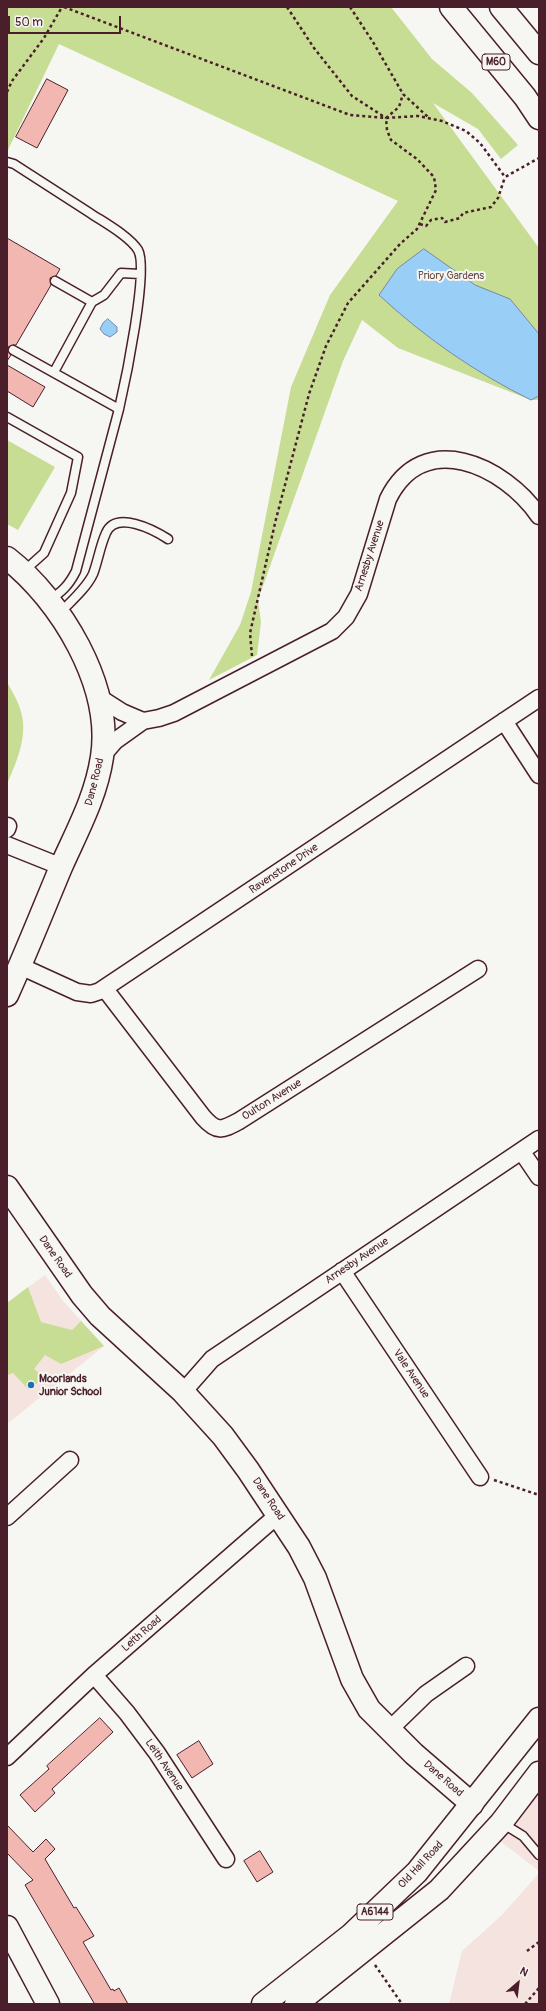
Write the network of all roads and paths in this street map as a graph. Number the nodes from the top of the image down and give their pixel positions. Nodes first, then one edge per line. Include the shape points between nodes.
1 (63, 7) edge
2 (287, 7) edge
3 (350, 7) edge
4 (451, 7) edge
5 (501, 7) edge
6 (539, 53) edge
7 (7, 92) edge
8 (403, 94) junction
9 (386, 118) junction
10 (428, 118) junction
11 (539, 118) edge
12 (539, 158) edge
13 (7, 162) edge
14 (506, 176) junction
15 (420, 224) junction
16 (140, 274) junction
17 (55, 281) dead end
18 (92, 302) junction
19 (14, 350) dead end
20 (54, 372) junction
21 (119, 409) junction
22 (7, 416) edge
23 (539, 516) edge
24 (168, 539) dead end
25 (15, 565) edge
26 (53, 608) junction
27 (253, 673) junction
28 (98, 696) junction
29 (539, 698) edge
30 (143, 721) junction
31 (504, 721) junction
32 (102, 756) junction
33 (539, 775) edge
34 (7, 845) edge
35 (62, 866) junction
36 (20, 966) junction
37 (478, 969) dead end
38 (105, 989) junction
39 (7, 995) edge
40 (539, 1139) edge
41 (522, 1152) junction
42 (539, 1177) edge
43 (7, 1187) edge
44 (342, 1271) junction
45 (183, 1392) junction
46 (70, 1460) dead end
47 (480, 1477) joint
48 (539, 1495) edge
49 (279, 1514) junction
50 (7, 1517) edge
51 (466, 1666) dead end
52 (94, 1675) junction
53 (539, 1720) edge
54 (389, 1730) junction
55 (7, 1757) edge
56 (539, 1773) edge
57 (472, 1804) junction
58 (501, 1823) junction
59 (539, 1855) edge
60 (226, 1860) dead end
61 (7, 1927) edge
62 (539, 1942) edge
63 (366, 1949) junction
64 (528, 1952) dead end
65 (539, 1988) edge
66 (48, 2004) edge
67 (263, 2004) edge
68 (296, 2004) edge
69 (402, 2004) edge
70 (525, 2004) edge

1 - 7 path
1 - 9 path via 350,115
2 - 9 path via 314,48 352,96
3 - 8 path
4 - 11 main road, M60 via 525,97
5 - 6 main road
8 - 9 path via 399,107
8 - 10 path
9 - 10 path
9 - 15 path via 391,140 417,159 434,178 436,190
10 - 14 path via 466,131 480,143
12 - 14 path
13 - 16 lane via 118,231 138,250 141,258
14 - 15 path via 498,198 491,207 463,213 460,218 445,222 442,218 431,220 426,226
15 - 27 path via 348,303 326,346 309,394 276,519 250,633
16 - 18 lane via 122,273 104,295
16 - 21 lane via 136,326
17 - 18 lane
18 - 20 lane
19 - 20 lane
20 - 21 lane
21 - 26 lane via 76,571
22 - 25 lane via 78,457 71,493 44,554
23 - 27 street, Arnesby Avenue via 532,505 503,480 475,465 445,460 419,464 395,485 388,499 362,584 346,617 332,631
24 - 26 lane via 126,522 117,522 110,526 87,583
25 - 26 main road, Dane Road
26 - 28 main road, Dane Road via 77,644 90,670
27 - 30 street, Arnesby Avenue via 174,713
28 - 30 street via 122,712
28 - 32 main road, Dane Road
29 - 31 street, Ravenstone Drive
30 - 32 street, Arnesby Avenue via 115,741
31 - 33 street
31 - 38 street, Ravenstone Drive
32 - 35 main road, Dane Road via 87,811
34 - 35 street
35 - 36 main road, Dane Road
36 - 38 street, Ravenstone Drive via 77,992 91,994
36 - 39 main road, Dane Road
37 - 38 street, Oulton Avenue via 223,1129 211,1126 203,1117
40 - 41 street, Arnesby Avenue
41 - 42 street
41 - 44 street, Arnesby Avenue
43 - 45 main road, Dane Road via 82,1295 100,1316
44 - 45 street, Arnesby Avenue via 212,1359
44 - 47 street, Vale Avenue
45 - 49 main road, Dane Road via 223,1436
46 - 50 street
47 - 48 path
49 - 52 street, Leith Road
49 - 54 main road, Dane Road via 315,1578 352,1679 369,1709
51 - 54 street via 426,1694
52 - 55 street, Leith Road
52 - 60 street, Leith Avenue via 157,1753
53 - 57 main road, Old Hall Road / A6144
54 - 57 main road, Dane Road
56 - 58 main road, A6144
57 - 58 main road, Dane Road
57 - 67 main road, Old Hall Road / A6144 via 417,1872 351,1935
58 - 59 lane via 523,1836
58 - 63 main road, A6144 via 439,1890
61 - 66 main road
62 - 64 path
63 - 68 main road, A6144
63 - 69 path
65 - 70 path

